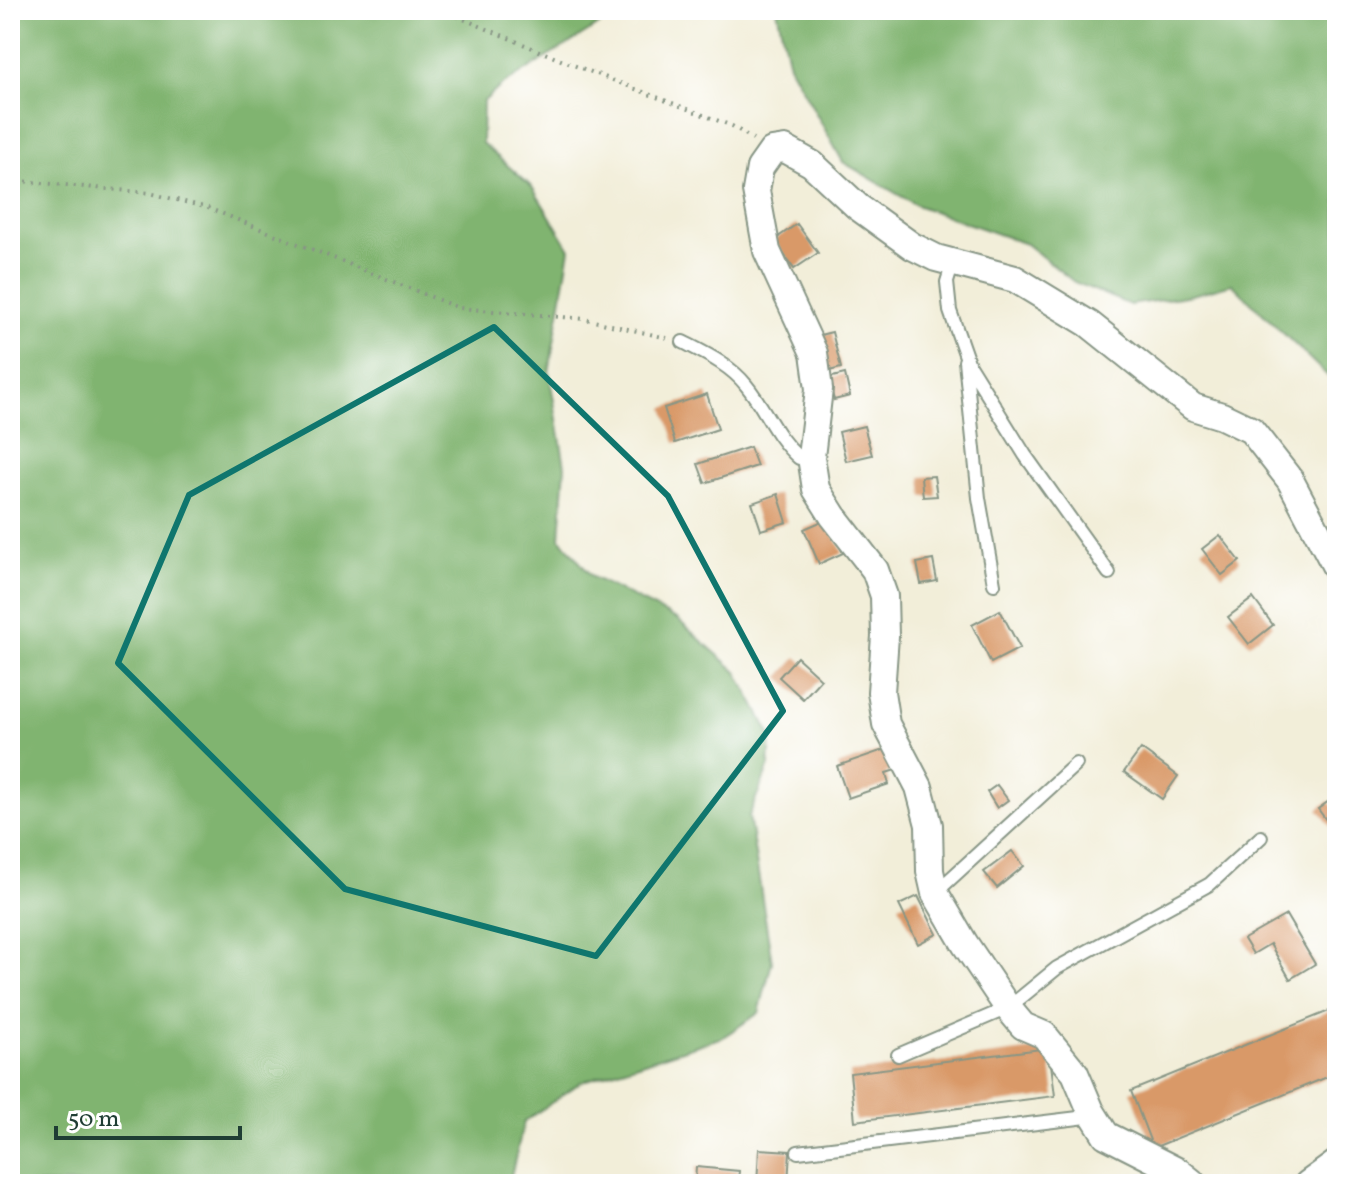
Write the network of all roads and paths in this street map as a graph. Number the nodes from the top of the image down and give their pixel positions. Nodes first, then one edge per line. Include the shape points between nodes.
1 (442, 10) edge
2 (772, 151) junction
3 (10, 180) edge
4 (953, 263) junction
5 (683, 342) joint
6 (965, 352) junction
7 (811, 457) junction
8 (1337, 569) edge
9 (1109, 573) dead end
10 (994, 584) dead end
11 (1076, 764) dead end
12 (1261, 837) dead end
13 (935, 893) junction
14 (1008, 1008) junction
15 (898, 1055) dead end
16 (1095, 1116) junction
17 (798, 1152) dead end
18 (1337, 1163) edge
19 (1194, 1184) edge
20 (1308, 1184) edge

1 - 2 path via 732,126
2 - 4 street via 785,149 812,164 858,207 912,246
2 - 7 street via 760,168 756,191 767,251 814,353 819,389
3 - 5 path via 150,193 208,208 459,308 585,319
4 - 6 lane via 947,282 950,311
4 - 8 street via 1015,279 1089,324 1193,407 1251,430 1290,480
5 - 7 lane via 727,366 790,450 799,458
6 - 9 lane via 1025,455
6 - 10 lane via 979,498
7 - 13 street via 816,489 875,570 884,596 881,692 886,724 919,787 929,825
11 - 13 lane
12 - 14 lane via 1210,884 1057,968
13 - 14 street
14 - 15 lane
14 - 16 street via 1023,1026 1044,1035 1075,1073
16 - 17 lane
16 - 19 street via 1106,1135
18 - 20 street

